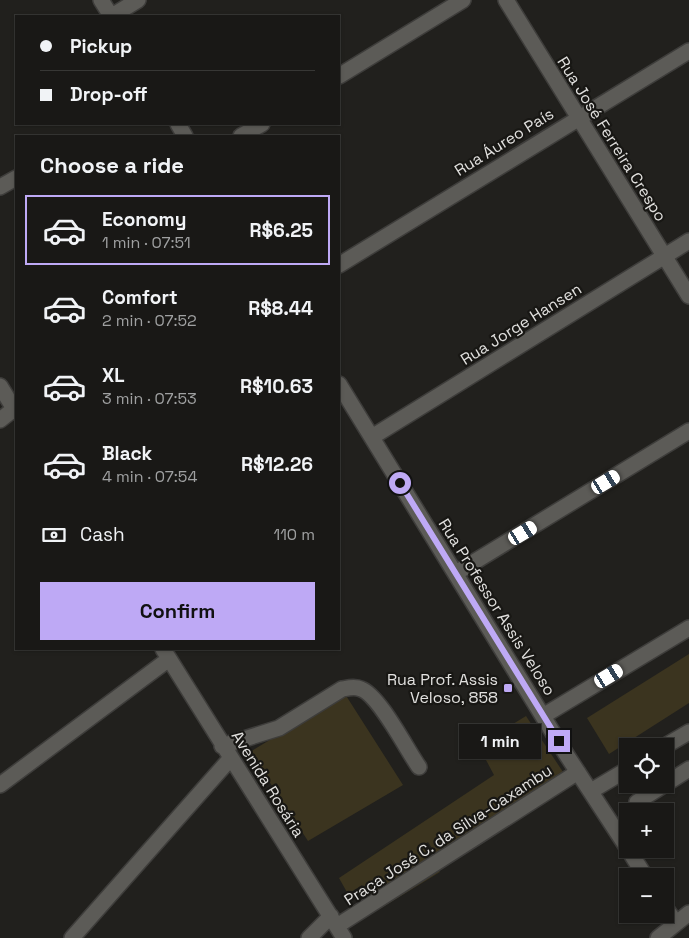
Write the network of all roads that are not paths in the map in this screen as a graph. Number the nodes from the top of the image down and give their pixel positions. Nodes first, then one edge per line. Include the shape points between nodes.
1 (101, 0) edge
2 (138, 0) edge
3 (463, 0) edge
4 (506, 0) edge
5 (110, 15) edge
6 (113, 15) edge
7 (689, 51) edge
8 (340, 75) edge
9 (578, 118) junction
10 (260, 125) edge
11 (243, 135) edge
12 (15, 179) edge
13 (0, 188) edge
14 (689, 241) edge
15 (664, 256) junction
16 (340, 264) edge
17 (689, 296) edge
18 (0, 386) edge
19 (340, 386) edge
20 (15, 411) edge
21 (0, 420) edge
22 (689, 431) edge
23 (372, 437) junction
24 (456, 573) junction
25 (689, 628) edge
26 (166, 654) edge
27 (543, 716) junction
28 (689, 732) edge
29 (674, 741) edge
30 (226, 753) junction
31 (419, 767) dead end
32 (689, 769) edge
33 (578, 772) junction
34 (619, 775) edge
35 (0, 785) edge
36 (591, 792) junction
37 (637, 802) dead end
38 (619, 835) edge
39 (689, 913) edge
40 (674, 920) edge
41 (676, 923) junction
42 (337, 927) edge
43 (72, 938) edge
44 (309, 938) edge
45 (658, 938) edge

1 - 5 street
2 - 6 street
3 - 8 street
4 - 9 street, Rua José Ferreira Crespo
7 - 9 street, Rua Áureo País
9 - 15 street, Rua José Ferreira Crespo
9 - 16 street, Rua Áureo País
10 - 11 street
12 - 13 street
14 - 15 street, Rua Jorge Hansen
15 - 17 street, Rua José Ferreira Crespo
15 - 23 street, Rua Jorge Hansen
18 - 20 street
19 - 23 street, Rua Professor Assis Veloso
20 - 21 street
22 - 24 street
23 - 24 street, Rua Professor Assis Veloso
24 - 27 street, Rua Professor Assis Veloso
25 - 27 street
26 - 30 street, Avenida Rosária
26 - 35 street
27 - 33 street, Rua Professor Assis Veloso
28 - 29 street
30 - 31 street via 274,731 351,687 361,688 377,701
30 - 42 street, Avenida Rosária
30 - 43 street
32 - 37 street
33 - 36 street, Rua Professor Assis Veloso
33 - 42 street, Praça José C. da Silva-Caxambu
34 - 36 street
36 - 38 street, Rua Professor Assis Veloso
39 - 41 street
40 - 41 street
41 - 45 street
42 - 44 street, Praça José C. da Silva-Caxambu

